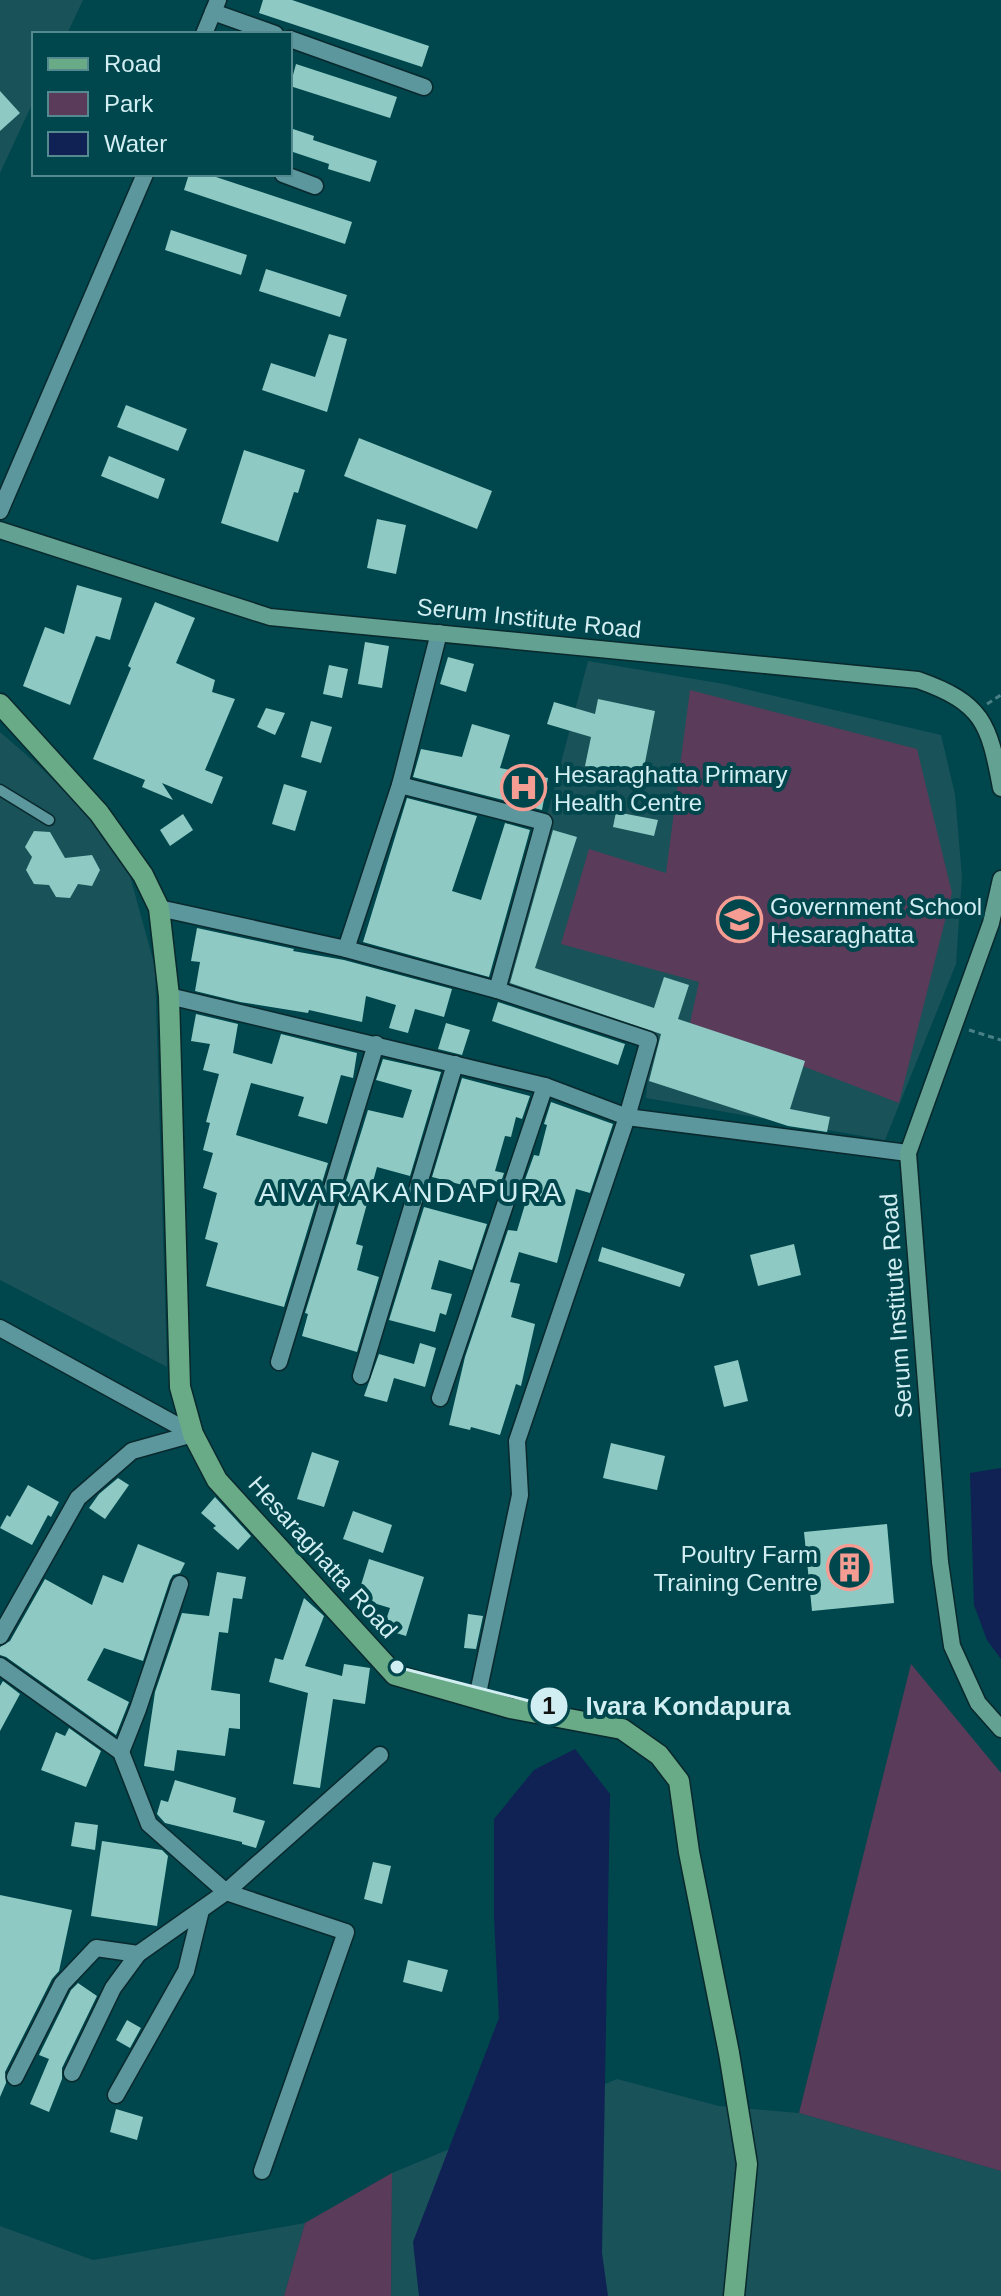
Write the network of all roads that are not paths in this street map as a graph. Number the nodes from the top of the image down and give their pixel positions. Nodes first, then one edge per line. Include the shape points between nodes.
1 (216, 6) edge
2 (205, 32) edge
3 (271, 32) edge
4 (292, 40) edge
5 (424, 87) dead end
6 (144, 176) edge
7 (288, 176) edge
8 (315, 186) dead end
9 (0, 511) edge
10 (0, 530) edge
11 (439, 633) junction
12 (0, 704) edge
13 (400, 785) junction
14 (1001, 788) edge
15 (0, 790) edge
16 (49, 820) dead end
17 (1001, 879) edge
18 (159, 908) junction
19 (346, 949) junction
20 (497, 990) junction
21 (169, 996) junction
22 (376, 1044) junction
23 (455, 1064) junction
24 (545, 1086) junction
25 (627, 1117) junction
26 (908, 1153) junction
27 (0, 1328) edge
28 (279, 1362) dead end
29 (361, 1376) dead end
30 (440, 1398) dead end
31 (193, 1434) junction
32 (180, 1584) dead end
33 (0, 1636) edge
34 (0, 1666) edge
35 (477, 1698) junction
36 (1001, 1729) edge
37 (121, 1752) junction
38 (380, 1755) dead end
39 (226, 1892) junction
40 (201, 1910) junction
41 (138, 1954) junction
42 (72, 2073) dead end
43 (15, 2077) dead end
44 (116, 2095) dead end
45 (262, 2171) dead end
46 (734, 2296) edge

1 - 2 street
1 - 3 street
4 - 5 street
6 - 9 street
7 - 8 street
10 - 11 main road, Serum Institute Road via 270,617
11 - 13 street
11 - 14 main road, Serum Institute Road via 918,680 950,691 976,711 990,735
12 - 18 main road, Hesaraghatta Road via 99,813 143,875
13 - 19 street
13 - 20 street via 544,822
15 - 16 lane
17 - 26 main road, Serum Institute Road via 991,923
18 - 19 street
18 - 21 main road, Hesaraghatta Road
19 - 20 street
20 - 25 street via 649,1040
21 - 22 street
21 - 31 main road, Hesaraghatta Road via 180,1387
22 - 23 street
22 - 28 street
23 - 24 street
23 - 29 street
24 - 25 street
24 - 30 street
25 - 26 street
25 - 35 street via 517,1441 520,1495
26 - 36 main road, Serum Institute Road via 940,1562 952,1646 978,1703
27 - 31 street
31 - 33 street via 132,1451 78,1498
31 - 35 main road, Hesaraghatta Road via 217,1480 395,1675
32 - 37 street
34 - 37 street
35 - 46 main road, Hesaraghatta Road via 622,1729 659,1755 679,1781 747,2164
37 - 39 street via 149,1824
38 - 39 street
39 - 40 street
39 - 45 street via 346,1932
40 - 41 street
40 - 44 street via 186,1971
41 - 42 street via 113,1988
41 - 43 street via 96,1948 62,1984

